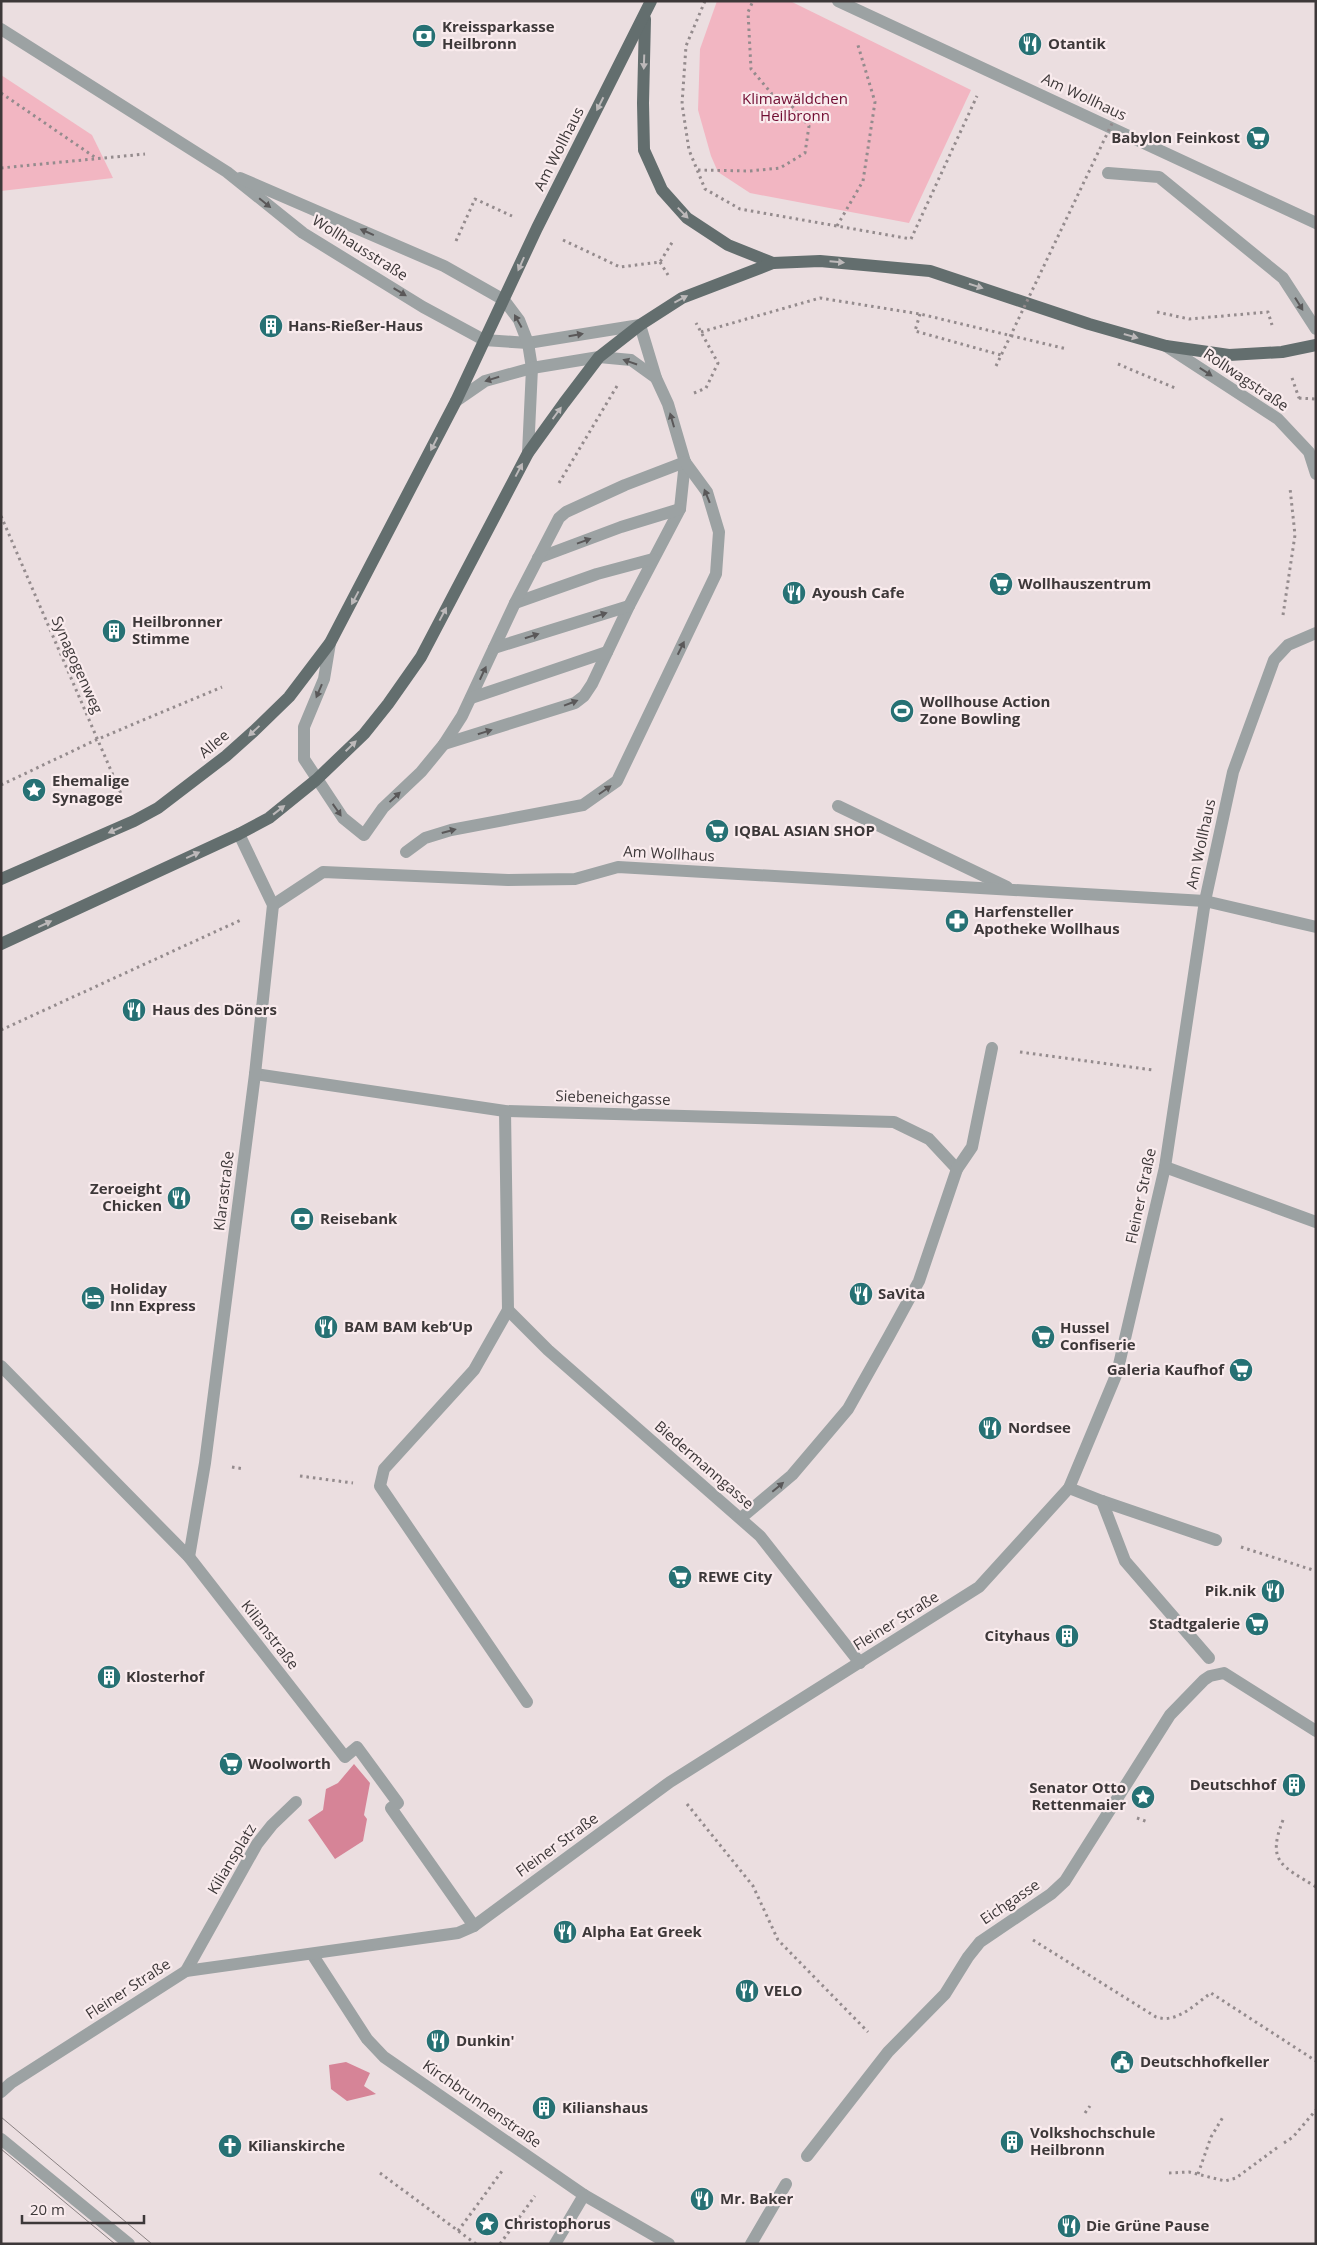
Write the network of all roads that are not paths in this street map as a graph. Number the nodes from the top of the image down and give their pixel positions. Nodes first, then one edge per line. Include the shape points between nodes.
1 (651, 1) edge
2 (842, 3) edge
3 (645, 14) junction
4 (1, 29) edge
5 (227, 172) junction
6 (1108, 173) dead end
7 (1316, 223) edge
8 (773, 263) junction
9 (444, 266) joint
10 (504, 300) junction
11 (640, 325) junction
12 (1316, 329) edge
13 (484, 340) junction
14 (528, 343) junction
15 (1166, 346) junction
16 (1316, 346) edge
17 (599, 357) junction
18 (532, 368) junction
19 (656, 378) junction
20 (456, 400) junction
21 (528, 453) junction
22 (685, 462) junction
23 (1316, 474) edge
24 (680, 509) junction
25 (378, 555) joint
26 (538, 558) junction
27 (653, 559) junction
28 (515, 603) junction
29 (629, 606) junction
30 (1316, 633) edge
31 (330, 643) junction
32 (494, 648) junction
33 (607, 652) junction
34 (471, 698) junction
35 (444, 744) junction
36 (316, 780) junction
37 (838, 806) dead end
38 (239, 834) junction
39 (406, 852) dead end
40 (1, 879) edge
41 (1013, 890) junction
42 (1205, 901) junction
43 (274, 905) junction
44 (1316, 927) edge
45 (1, 944) edge
46 (992, 1048) road end
47 (255, 1074) junction
48 (505, 1111) junction
49 (1165, 1167) junction
50 (957, 1169) junction
51 (1316, 1222) edge
52 (508, 1310) junction
53 (1, 1366) edge
54 (1069, 1488) junction
55 (1102, 1501) junction
56 (741, 1518) junction
57 (1216, 1540) road end
58 (188, 1558) junction
59 (1209, 1658) dead end
60 (860, 1663) junction
61 (527, 1702) dead end
62 (1316, 1732) edge
63 (296, 1802) dead end
64 (474, 1926) junction
65 (312, 1954) junction
66 (186, 1971) junction
67 (1, 2092) edge
68 (1, 2139) edge
69 (807, 2156) dead end
70 (786, 2184) dead end
71 (584, 2194) junction
72 (129, 2244) edge
73 (555, 2244) edge
74 (669, 2244) edge
75 (751, 2244) edge

1 - 3 main road, Am Wollhaus
2 - 7 street, Am Wollhaus
3 -> 8 main road, Am Wollhaus via 644,150 662,190 687,218 728,245
3 -> 10 main road, Am Wollhaus
4 - 5 street, Wollhausstraße
9 -> 5 street, Wollhausstraße
5 -> 13 street, Wollhausstraße via 303,233 423,307
6 -> 12 street via 1158,177 1283,278
11 -> 8 main road, Am Wollhaus via 682,298
8 -> 15 main road, Am Wollhaus via 820,261 930,271
9 - 10 street, Am Wollhaus
10 - 13 main road, Am Wollhaus
14 -> 10 street, Am Wollhaus via 519,320
14 -> 11 street, Am Wollhaus
11 - 17 main road, Am Wollhaus
11 - 19 street
13 - 14 street, Am Wollhaus
13 - 20 main road, Am Wollhaus
14 - 18 street, Am Wollhaus
15 - 16 main road, Am Wollhaus via 1229,354 1282,352
15 -> 23 street, Rollwagstraße via 1278,419 1309,452
17 - 18 street
19 -> 17 street via 631,360
21 -> 17 main road, Am Wollhaus
18 -> 20 street via 485,381
18 - 21 street, Am Wollhaus
22 -> 19 street via 668,404
20 -> 25 main road, Am Wollhaus
36 -> 21 main road, Am Wollhaus via 364,734 421,657
22 - 24 street
22 - 26 street via 566,512 559,518
39 -> 22 street via 425,838 451,830 583,805 617,781 716,574 720,532 707,492
26 -> 24 street
24 - 27 street
25 -> 31 main road, Allee
26 - 28 street
27 - 28 street via 597,574
27 - 29 street
28 - 32 street
32 -> 29 street
29 - 33 street
30 - 42 street, Am Wollhaus via 1288,645 1274,660 1232,772
31 -> 36 street via 324,679 304,727 304,759
31 -> 40 main road, Allee via 289,697 254,731 158,808
34 -> 32 street
33 - 34 street
35 -> 33 street via 575,703 592,684
34 - 35 street
36 -> 35 street via 343,818 364,835 383,808 421,772
38 -> 36 main road via 269,818
37 - 41 street, Am Wollhaus
38 - 43 street
45 -> 38 main road
41 - 42 street, Am Wollhaus
41 - 43 street, Am Wollhaus via 618,867 575,879 508,880 323,872
42 - 44 street
42 - 49 street, Fleiner Straße
43 - 47 street, Klarastraße
46 - 50 street via 972,1147
47 - 48 street, Siebeneichgasse
47 - 58 street, Klarastraße via 205,1463
48 - 50 street, Siebeneichgasse via 894,1122 929,1139
48 - 52 street
49 - 51 street
49 - 54 street, Fleiner Straße via 1117,1373
56 -> 50 street via 792,1475 848,1410 919,1281
52 - 56 street, Biedermanngasse via 548,1350
52 - 61 street via 474,1370 384,1469 380,1486
53 - 58 street, Kilianstraße
54 - 55 street
54 - 60 street, Fleiner Straße via 979,1587
55 - 57 street
55 - 59 street via 1125,1561
56 - 60 street, Biedermanngasse via 760,1536
58 - 64 street, Kilianstraße via 344,1757 357,1747 398,1803 391,1808
60 - 64 street, Fleiner Straße via 670,1782
62 - 69 street, Eichgasse via 1224,1673 1204,1680 1170,1715 1065,1881 980,1942 941,1998 888,2052
63 - 66 street, Kiliansplatz via 257,1844
64 - 65 street, Fleiner Straße via 458,1933
65 - 66 street, Fleiner Straße
65 - 71 street, Kirchbrunnenstraße via 367,2039 384,2057
66 - 67 street, Fleiner Straße
68 - 72 street
70 - 75 street
71 - 73 street
71 - 74 street, Kirchbrunnenstraße

